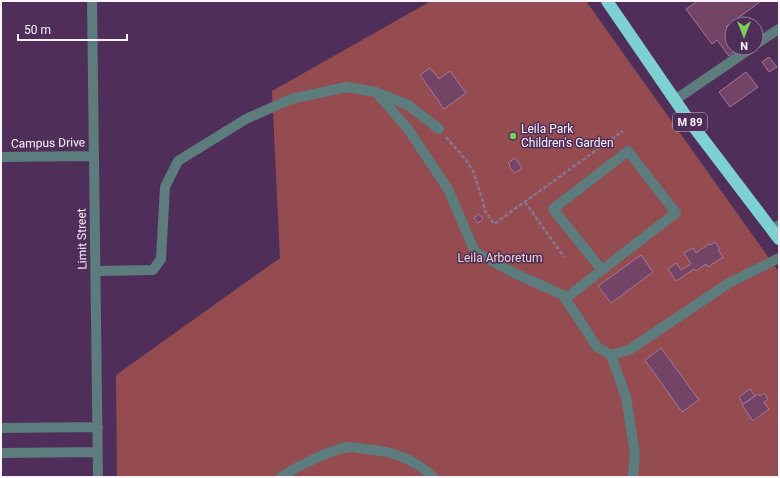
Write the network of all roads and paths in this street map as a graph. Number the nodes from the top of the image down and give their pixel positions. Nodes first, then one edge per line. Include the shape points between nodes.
1 (92, 1) edge
2 (607, 1) edge
3 (779, 29) edge
4 (764, 39) edge
5 (738, 56) edge
6 (376, 92) junction
7 (675, 100) junction
8 (439, 129) joint
9 (623, 131) dead end
10 (94, 156) junction
11 (1, 157) edge
12 (525, 202) junction
13 (777, 231) edge
14 (564, 257) dead end
15 (779, 258) edge
16 (602, 270) junction
17 (96, 271) junction
18 (566, 298) junction
19 (611, 355) junction
20 (98, 427) junction
21 (1, 428) edge
22 (97, 452) junction
23 (1, 453) edge
24 (98, 477) edge
25 (281, 477) edge
26 (433, 477) edge
27 (633, 477) edge

1 - 10 street, Limit Street
2 - 7 highway, M 89
3 - 4 street
5 - 7 street
6 - 8 street via 408,105
6 - 17 street via 346,87 291,99 246,120 178,161 164,187 161,259 153,270
6 - 18 street via 408,129 448,189 475,252 514,273 563,294
7 - 13 highway, M 89
8 - 12 path via 453,143 472,171 485,211 494,224
9 - 12 path
10 - 11 street, Campus Drive
10 - 17 street, Limit Street
12 - 14 path
15 - 19 street via 729,283 629,350
16 - 16 street via 676,213 628,151 553,209
16 - 18 street
17 - 20 street, Limit Street
18 - 19 street via 597,347
19 - 27 street via 626,397 635,454
20 - 21 street
20 - 22 street, Limit Street
22 - 23 street
22 - 24 street, Limit Street
25 - 26 street via 324,455 349,447 380,450 407,458

